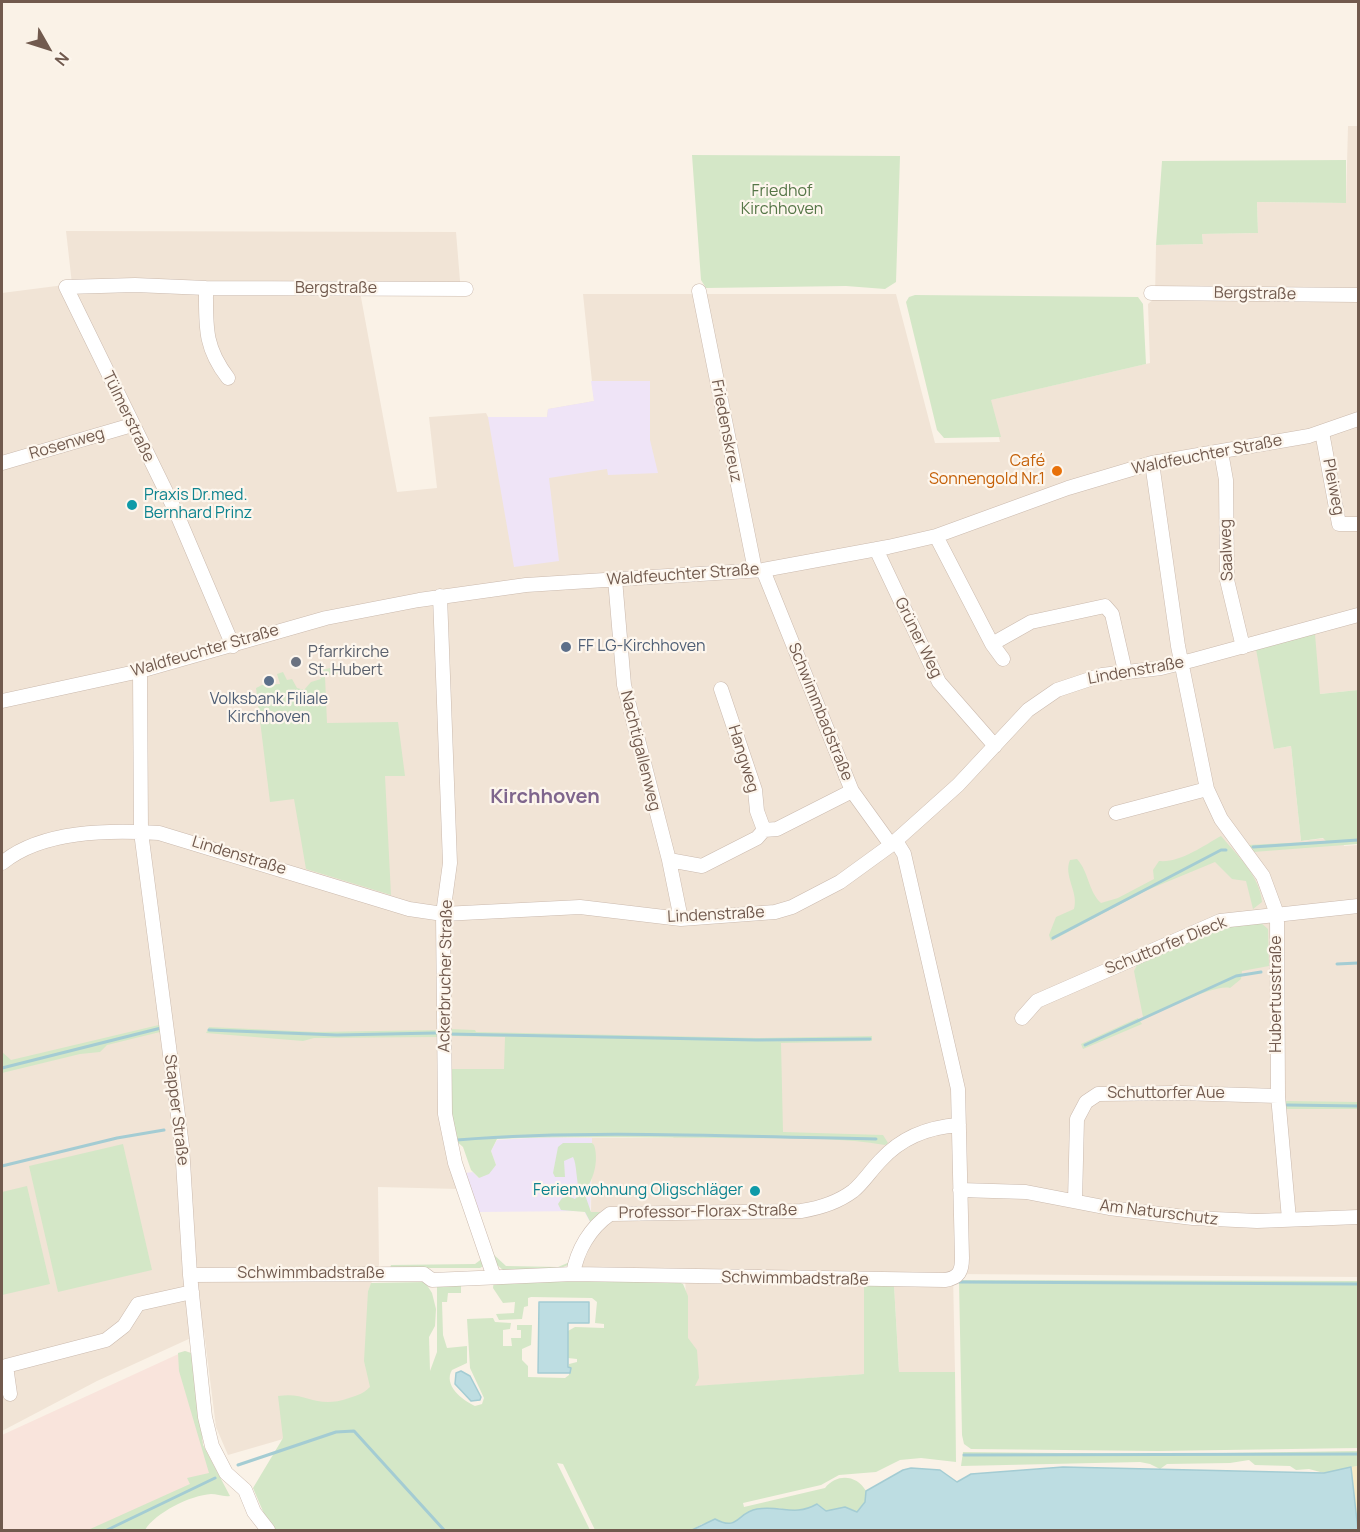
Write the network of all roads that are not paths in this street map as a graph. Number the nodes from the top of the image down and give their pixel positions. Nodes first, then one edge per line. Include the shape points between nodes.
1 (66, 287) joint
2 (206, 288) junction
3 (466, 289) dead end
4 (699, 291) dead end
5 (1151, 293) dead end
6 (1359, 296) edge
7 (228, 378) dead end
8 (1359, 419) edge
9 (132, 425) junction
10 (1322, 432) junction
11 (1221, 452) junction
12 (2, 463) edge
13 (1152, 464) junction
14 (1359, 524) edge
15 (936, 536) junction
16 (876, 549) junction
17 (759, 570) junction
18 (615, 579) junction
19 (440, 596) junction
20 (1359, 615) edge
21 (992, 645) junction
22 (233, 646) junction
23 (1243, 647) junction
24 (1003, 659) dead end
25 (1181, 662) junction
26 (140, 671) junction
27 (1125, 671) junction
28 (721, 689) dead end
29 (2, 701) edge
30 (995, 746) junction
31 (1207, 789) junction
32 (852, 791) junction
33 (1116, 813) dead end
34 (764, 830) junction
35 (141, 832) junction
36 (894, 843) junction
37 (669, 860) junction
38 (2, 863) edge
39 (1359, 906) edge
40 (443, 914) junction
41 (1277, 914) junction
42 (681, 919) junction
43 (1022, 1018) dead end
44 (1278, 1096) junction
45 (959, 1125) junction
46 (960, 1190) junction
47 (1075, 1201) junction
48 (1359, 1216) edge
49 (1289, 1220) junction
50 (573, 1274) junction
51 (190, 1275) junction
52 (494, 1276) junction
53 (192, 1292) junction
54 (10, 1394) dead end
55 (268, 1530) edge

1 - 2 street, Bergstraße
1 - 9 street, Tülmerstraße
2 - 3 street, Bergstraße
2 - 7 street via 206,335
4 - 17 street, Friedenskreuz
5 - 6 street, Bergstraße
8 - 10 street, Waldfeuchter Straße
9 - 12 street, Rosenweg
9 - 22 street, Tülmerstraße via 179,520
10 - 11 street, Waldfeuchter Straße
10 - 14 street, Pleiweg via 1339,524
11 - 13 street, Waldfeuchter Straße
11 - 23 street, Saalweg via 1226,480 1227,580
13 - 15 street, Waldfeuchter Straße via 1068,488
13 - 25 street, Hubertusstraße
15 - 16 street, Waldfeuchter Straße
15 - 21 street
16 - 17 street, Waldfeuchter Straße
16 - 30 street, Grüner Weg via 939,682
17 - 18 street, Waldfeuchter Straße
17 - 32 street, Schwimmbadstraße
18 - 19 street, Waldfeuchter Straße
18 - 37 street, Nachtigallenweg via 624,685
19 - 22 street, Waldfeuchter Straße via 326,618
19 - 40 street, Ackerbrucher Straße via 450,831
20 - 23 street, Lindenstraße
21 - 24 street
21 - 27 street via 1031,622 1105,606 1112,614
22 - 26 street, Waldfeuchter Straße
23 - 25 street, Lindenstraße
25 - 27 street, Lindenstraße
25 - 31 street, Hubertusstraße
26 - 29 street, Waldfeuchter Straße
26 - 35 street, Stapper Straße
27 - 30 street, Lindenstraße via 1086,679 1051,694 1028,710
28 - 34 street, Hangweg via 755,790
30 - 36 street, Lindenstraße
31 - 33 street
31 - 41 street, Hubertusstraße via 1221,819 1263,876
32 - 34 street via 777,829
32 - 36 street, Schwimmbadstraße
34 - 37 street via 757,838 702,866
35 - 38 street, Lindenstraße via 50,840
35 - 40 street, Lindenstraße via 181,838 409,909
35 - 51 street, Stapper Straße via 182,1146
36 - 42 street, Lindenstraße via 840,882 792,907
36 - 45 street, Schwimmbadstraße via 904,854 958,1089
37 - 42 street, Nachtigallenweg
39 - 41 street, Schuttorfer Dieck
40 - 42 street, Lindenstraße via 580,907
40 - 52 street, Ackerbrucher Straße via 448,1132
41 - 43 street, Schuttorfer Dieck via 1232,919 1192,932 1037,1001
41 - 44 street, Hubertusstraße
44 - 47 street, Schuttorfer Aue via 1098,1094 1086,1102 1077,1119
44 - 49 street, Hubertusstraße
45 - 46 street, Schwimmbadstraße
45 - 50 street, Professor-Florax-Straße via 940,1126 904,1141 885,1155 853,1191 815,1209 610,1214 582,1245
46 - 47 street, Am Naturschutz via 1026,1192
46 - 50 street, Schwimmbadstraße via 962,1266 951,1279
47 - 49 street, Am Naturschutz via 1193,1218
48 - 49 street, Am Naturschutz
50 - 52 street, Schwimmbadstraße
51 - 52 street, Schwimmbadstraße via 424,1274 432,1280
51 - 53 street, Stapper Straße
53 - 54 street via 138,1304 124,1326 106,1340 6,1366
53 - 55 street, Stapper Straße via 212,1446 226,1473 245,1490 254,1512

